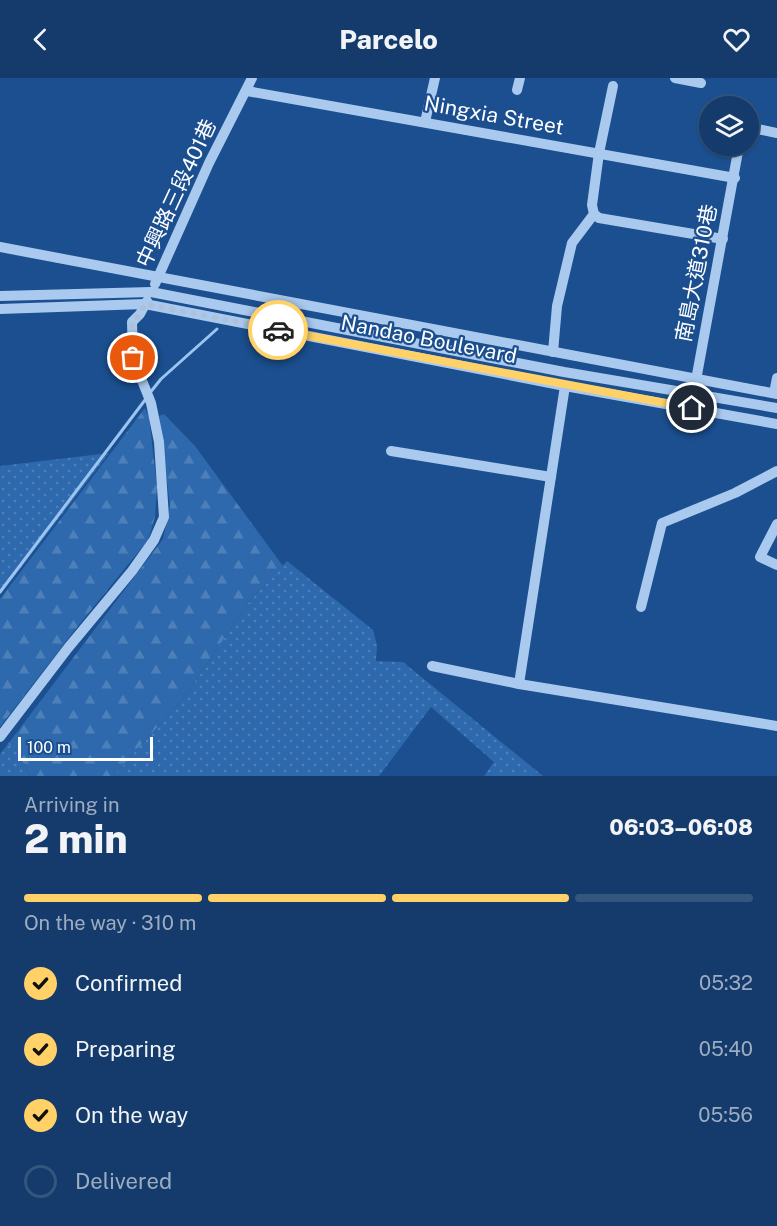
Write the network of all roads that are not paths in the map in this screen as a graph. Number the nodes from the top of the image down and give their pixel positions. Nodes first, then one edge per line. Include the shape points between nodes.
1 (252, 78) edge
2 (435, 78) edge
3 (520, 78) edge
4 (675, 78) edge
5 (701, 83) dead end
6 (613, 86) dead end
7 (517, 90) dead end
8 (247, 91) junction
9 (425, 123) junction
10 (759, 129) edge
11 (777, 133) edge
12 (599, 153) junction
13 (738, 156) edge
14 (735, 178) junction
15 (594, 213) junction
16 (723, 239) junction
17 (0, 247) edge
18 (158, 277) junction
19 (151, 292) junction
20 (0, 296) edge
21 (145, 304) junction
22 (0, 309) edge
23 (553, 352) junction
24 (777, 378) edge
25 (696, 379) junction
26 (565, 386) junction
27 (775, 394) edge
28 (693, 395) junction
29 (692, 408) junction
30 (777, 408) edge
31 (777, 424) edge
32 (391, 451) dead end
33 (777, 471) edge
34 (551, 477) junction
35 (777, 525) edge
36 (777, 565) edge
37 (641, 607) dead end
38 (432, 666) dead end
39 (519, 684) junction
40 (777, 726) edge
41 (0, 737) edge

1 - 8 street, 中興路三段401巷
2 - 9 street
3 - 7 street
4 - 5 street
6 - 12 street
8 - 9 street, Ningxia Street
8 - 18 street, 中興路三段401巷 via 209,163
9 - 12 street, Ningxia Street
10 - 11 street
12 - 14 street, Ningxia Street
12 - 15 street
13 - 14 street, 南島大道310巷
14 - 16 street, 南島大道310巷
15 - 16 street via 599,218
15 - 23 street via 572,243
16 - 25 street, 南島大道310巷
17 - 18 street
18 - 19 street, 中興路三段401巷
18 - 23 street
19 - 20 street, Nandao Boulevard
19 - 21 street, 中興路三段401巷
19 - 28 street, Nandao Boulevard
21 - 22 street, Nandao Boulevard
21 - 26 street, Nandao Boulevard
21 - 41 street, 中興路三段401巷 via 132,322 133,358 151,403 159,442 164,517 154,540 132,571
23 - 25 street
24 - 27 street
25 - 27 street
25 - 28 street, 南島大道310巷
26 - 29 street, Nandao Boulevard
26 - 34 street
28 - 29 street, 南島大道310巷
28 - 30 street, Nandao Boulevard
29 - 31 street, Nandao Boulevard
32 - 34 street
33 - 37 street via 662,523
34 - 39 street
35 - 36 street via 760,557
38 - 39 street
39 - 40 street

